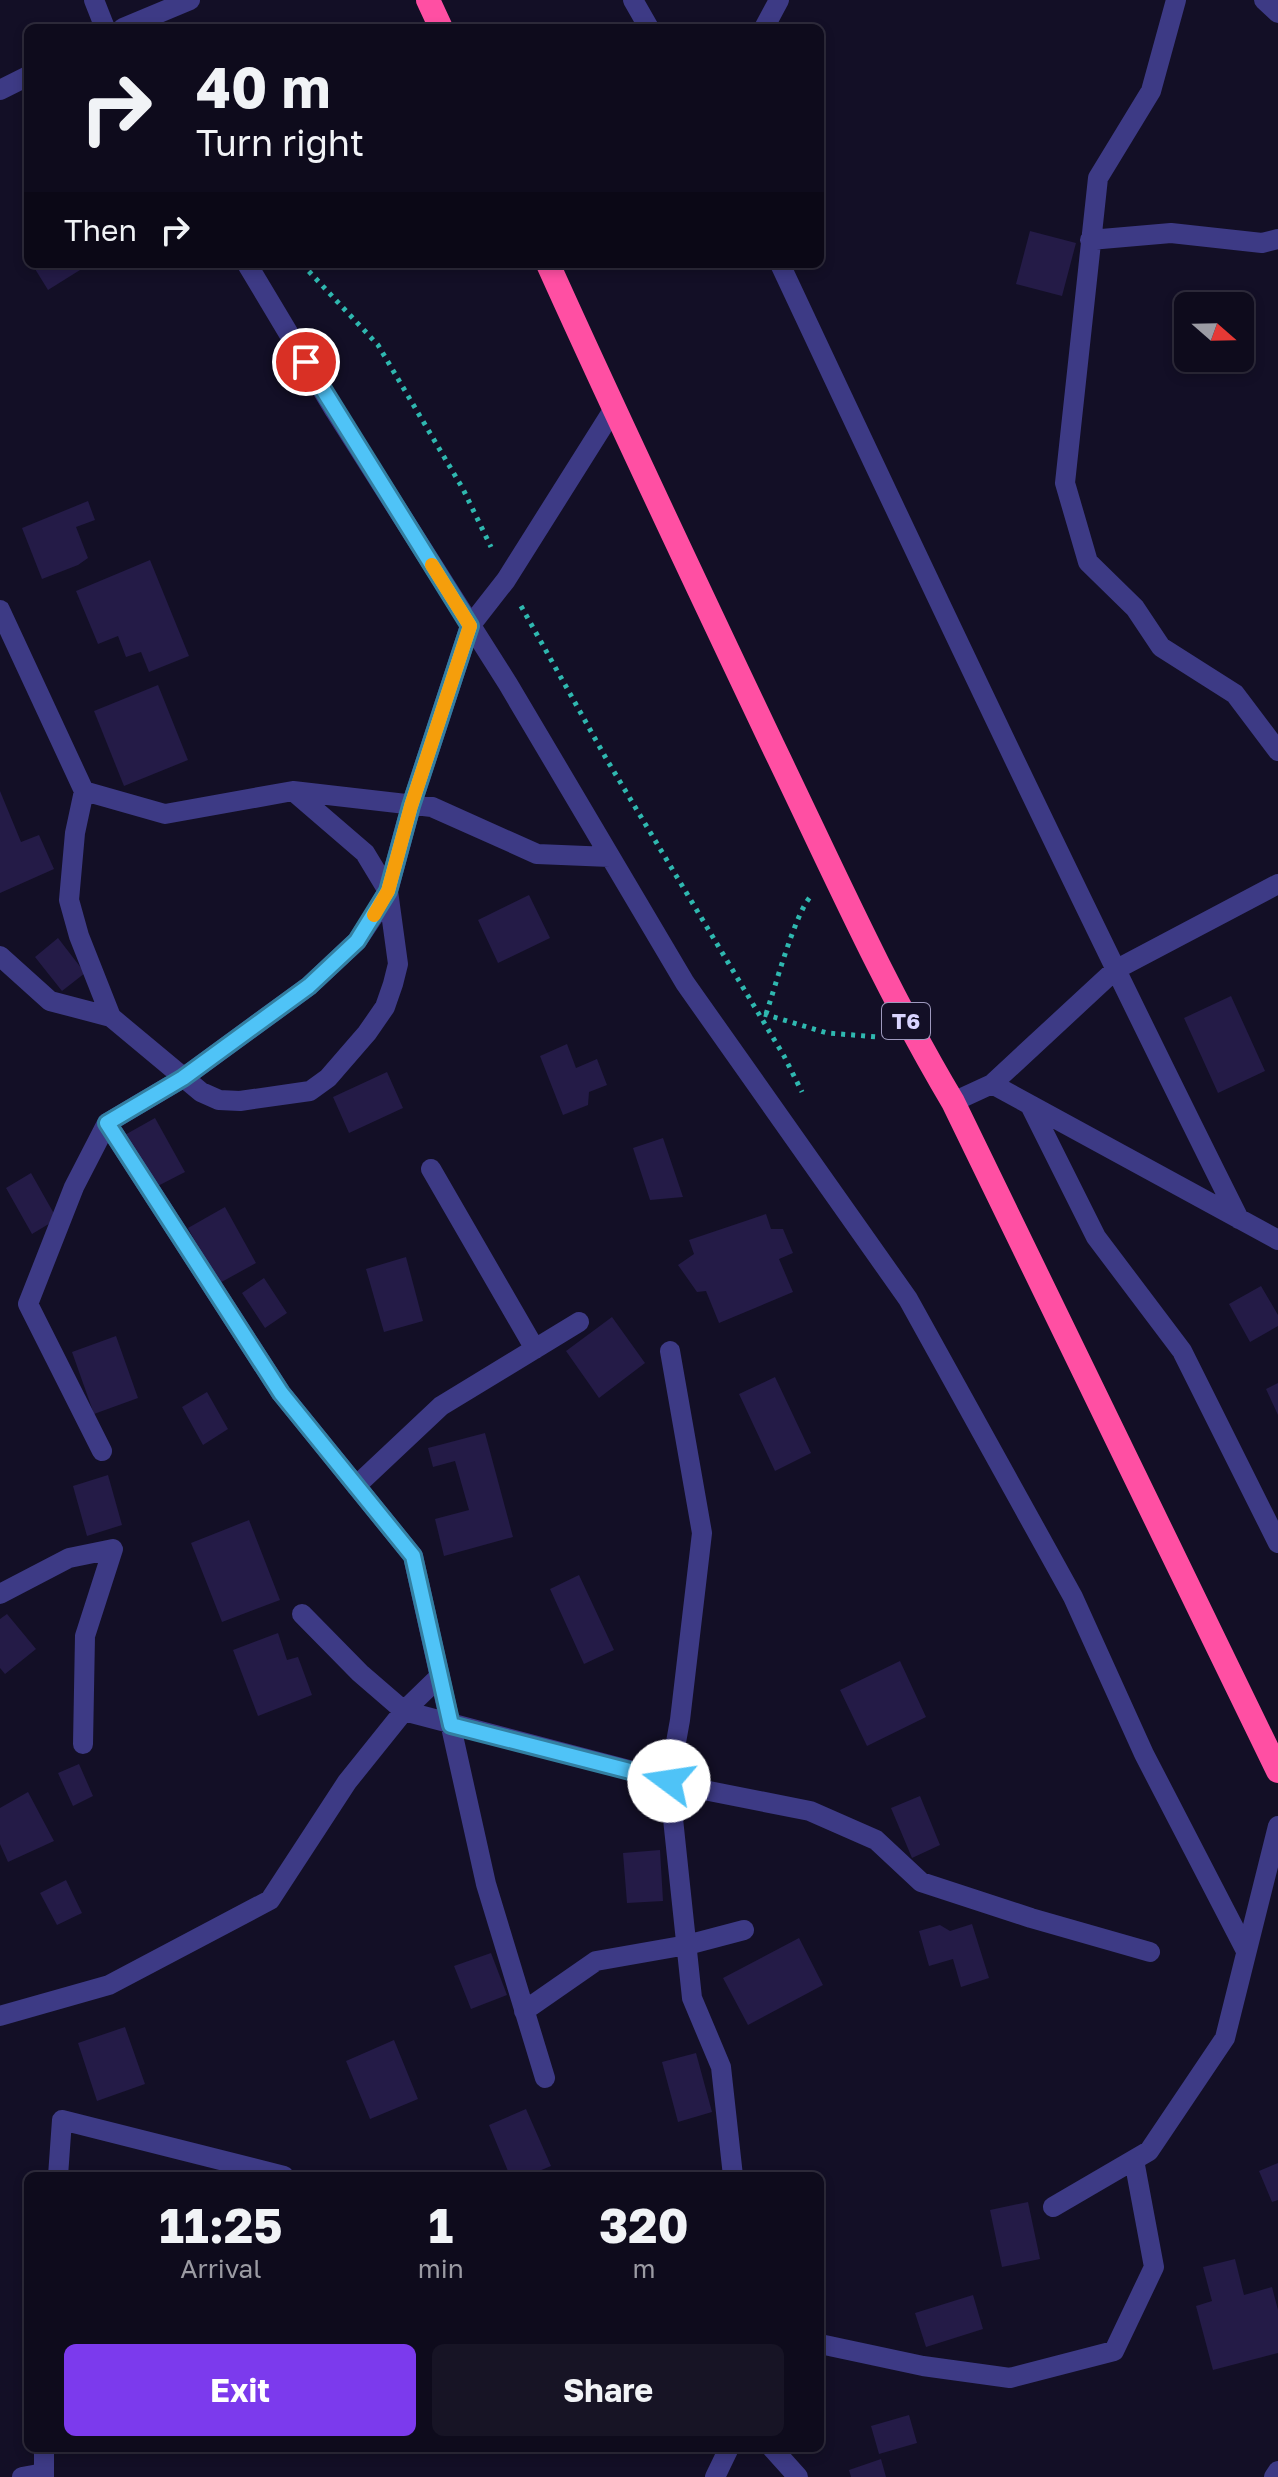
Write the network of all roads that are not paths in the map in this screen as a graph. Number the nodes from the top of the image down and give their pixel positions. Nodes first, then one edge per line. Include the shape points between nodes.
1 (94, 0) edge
2 (190, 0) edge
3 (428, 0) edge
4 (633, 0) edge
5 (779, 0) edge
6 (1176, 0) edge
7 (1264, 0) edge
8 (1278, 13) edge
9 (103, 24) edge
10 (133, 24) edge
11 (439, 24) edge
12 (647, 24) edge
13 (766, 24) edge
14 (24, 78) edge
15 (0, 90) edge
16 (1278, 239) edge
17 (1090, 240) junction
18 (249, 268) edge
19 (550, 268) edge
20 (782, 268) edge
21 (613, 410) junction
22 (0, 610) edge
23 (470, 626) junction
24 (1278, 751) edge
25 (84, 791) junction
26 (293, 791) junction
27 (411, 806) junction
28 (610, 857) junction
29 (1278, 884) edge
30 (388, 891) junction
31 (0, 956) edge
32 (1115, 970) junction
33 (111, 1017) junction
34 (183, 1078) junction
35 (992, 1084) junction
36 (953, 1102) junction
37 (1030, 1105) junction
38 (107, 1123) junction
39 (431, 1169) dead end
40 (1239, 1219) junction
41 (1278, 1240) edge
42 (579, 1322) dead end
43 (535, 1349) junction
44 (670, 1351) dead end
45 (102, 1451) dead end
46 (356, 1486) junction
47 (1278, 1543) edge
48 (0, 1594) edge
49 (302, 1614) dead end
50 (440, 1676) junction
51 (404, 1711) junction
52 (451, 1725) junction
53 (83, 1744) dead end
54 (1278, 1771) edge
55 (669, 1781) junction
56 (1278, 1826) edge
57 (744, 1930) dead end
58 (687, 1945) junction
59 (1246, 1951) junction
60 (1150, 1952) dead end
61 (524, 2011) junction
62 (0, 2016) edge
63 (545, 2078) dead end
64 (1134, 2160) junction
65 (58, 2172) edge
66 (268, 2172) edge
67 (733, 2172) edge
68 (1053, 2207) dead end
69 (824, 2345) edge
70 (44, 2452) edge
71 (727, 2452) edge
72 (776, 2452) edge
73 (1278, 2471) edge
74 (44, 2475) edge
75 (22, 2477) edge
76 (715, 2477) edge
77 (798, 2477) edge
78 (1274, 2477) edge

1 - 9 street
2 - 10 street
3 - 11 highway
4 - 12 street
5 - 13 street
6 - 17 street via 1151,91 1098,178
7 - 8 street
14 - 15 street
16 - 17 street via 1262,243 1171,233
17 - 24 street via 1065,483 1088,562 1135,608 1161,647 1235,694
18 - 23 street
19 - 21 highway, T6
20 - 32 street
21 - 23 street via 506,580
21 - 36 highway, T6 via 914,1036
22 - 25 street
23 - 27 street
23 - 28 street
25 - 26 street via 165,814
25 - 33 street via 69,900
26 - 27 street
26 - 30 street via 365,853
27 - 28 street via 432,807 537,854
27 - 30 street
28 - 59 street via 685,983 908,1299 1073,1597 1144,1754
29 - 32 street
30 - 34 street via 357,941 309,986
30 - 34 street via 398,964 393,984 385,1007 328,1078 310,1091 240,1101 210,1096
31 - 33 street via 50,1001
32 - 35 street
32 - 40 street
33 - 34 street
34 - 38 street
35 - 36 street
35 - 37 street
36 - 54 highway, T6
37 - 40 street
37 - 47 street via 1096,1237 1182,1351
38 - 45 street via 74,1187 28,1304
38 - 46 street via 281,1393
39 - 43 street
40 - 41 street
42 - 43 street
43 - 46 street via 441,1406
44 - 55 street via 702,1533
46 - 50 street via 413,1556
48 - 53 street via 69,1558 113,1549 85,1636
49 - 51 street
50 - 51 street
50 - 52 street
51 - 52 street
51 - 62 street via 347,1782 270,1900 109,1985
52 - 55 street
52 - 61 street via 486,1884
55 - 58 street
55 - 60 street via 810,1811 876,1840 921,1882
56 - 59 street
57 - 58 street
58 - 61 street via 596,1961
58 - 67 street via 692,1998 721,2067
59 - 64 street via 1225,2038 1149,2151
61 - 63 street
64 - 68 street
64 - 69 street via 1154,2267 1114,2351 1010,2378
65 - 66 street via 62,2120
70 - 74 street
71 - 76 street
72 - 77 street
73 - 78 street
74 - 75 street

